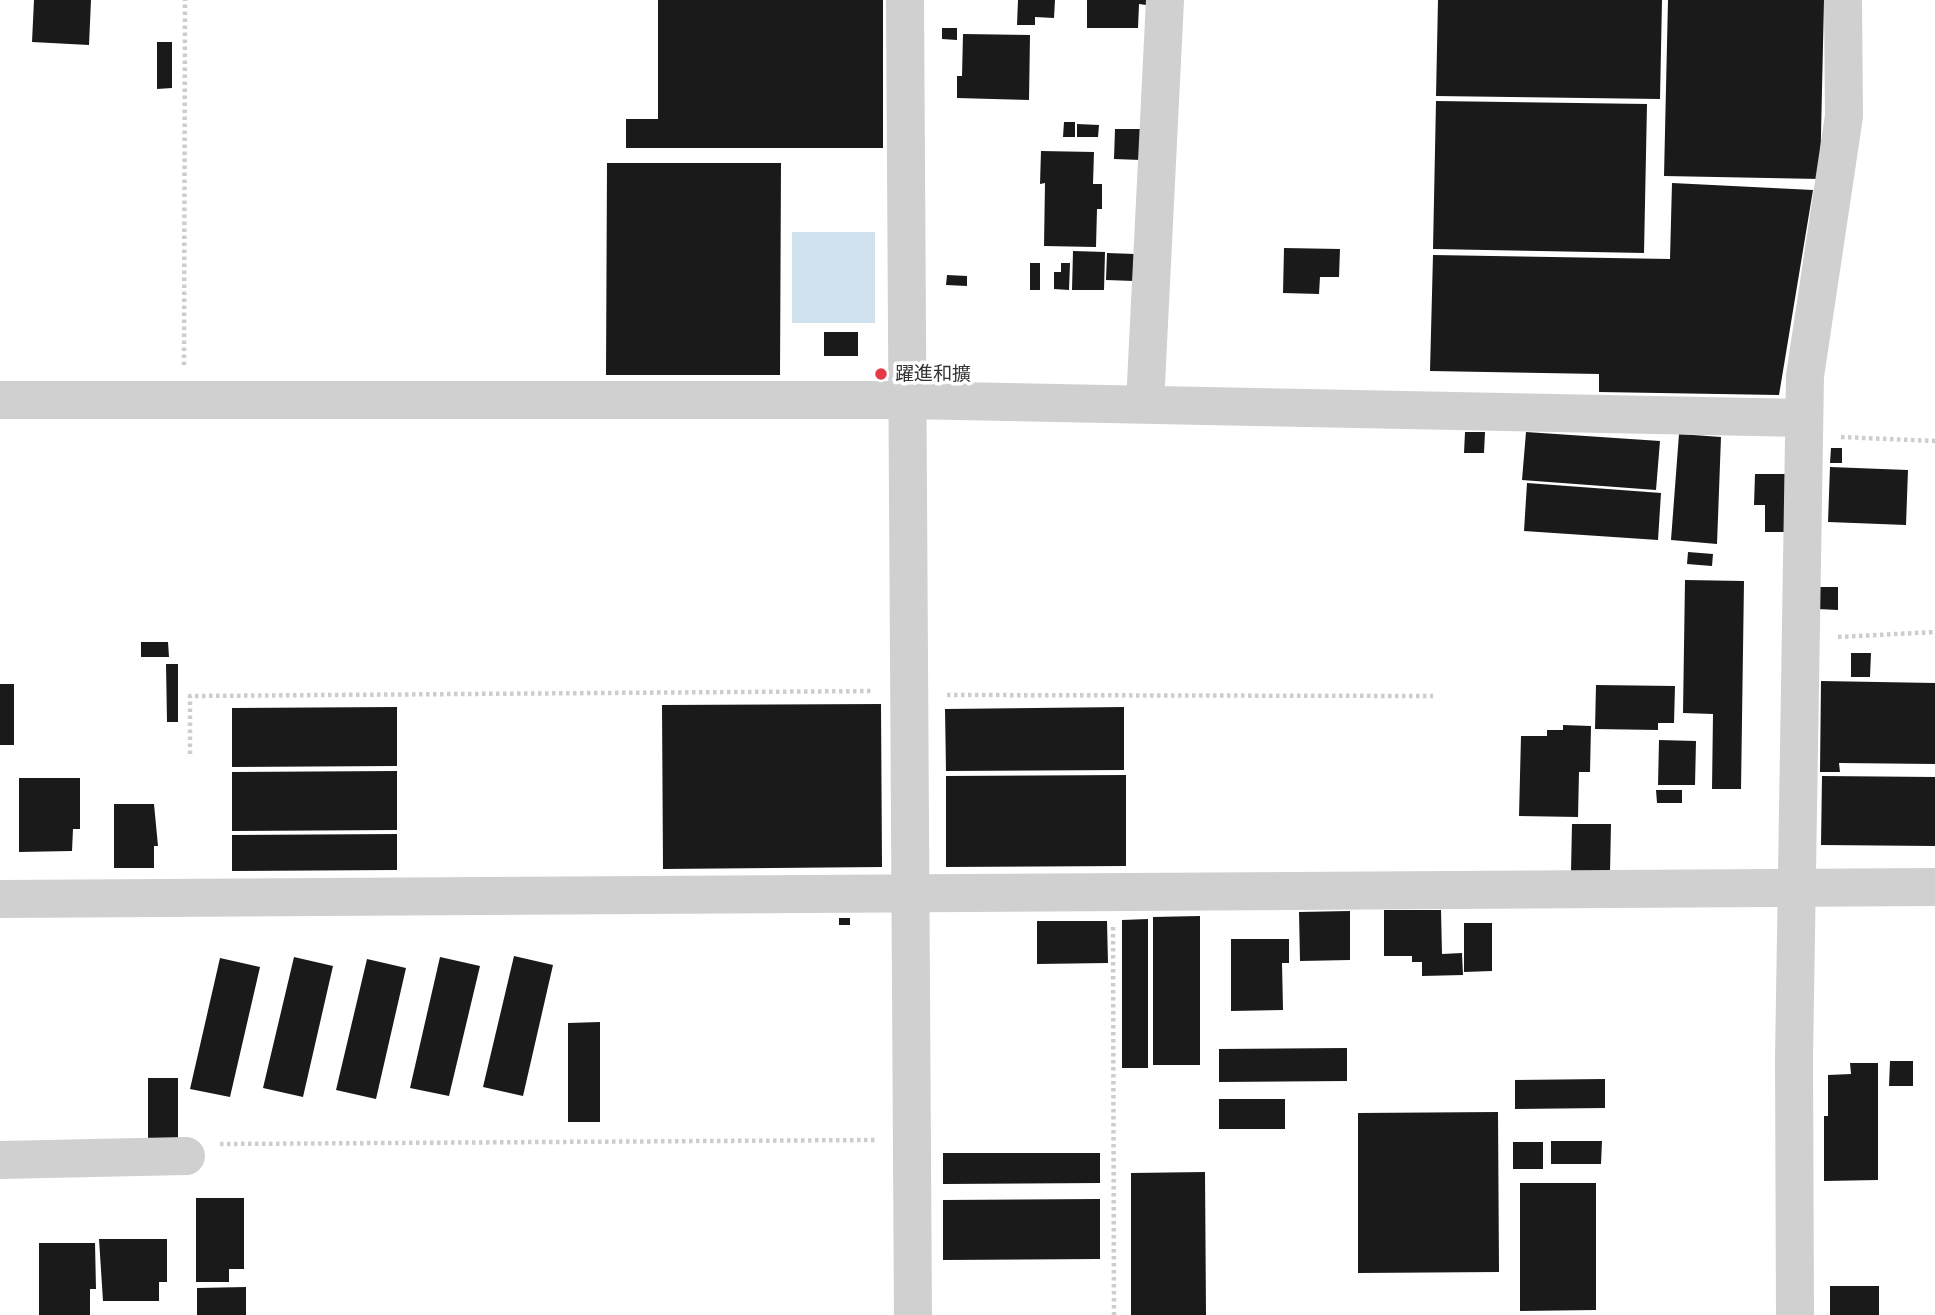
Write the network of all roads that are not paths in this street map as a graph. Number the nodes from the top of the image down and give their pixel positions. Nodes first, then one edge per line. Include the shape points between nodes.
1 (905, 0) edge
2 (1165, 0) edge
3 (1843, 0) edge
4 (0, 400) edge
5 (907, 400) junction
6 (1145, 404) junction
7 (1804, 427) junction
8 (1797, 887) junction
9 (1935, 887) edge
10 (910, 893) junction
11 (0, 899) edge
12 (186, 1156) road end
13 (0, 1160) edge
14 (912, 1315) edge
15 (1795, 1315) edge

1 - 5 street
2 - 6 street
3 - 7 street via 1844,116 1805,376
4 - 5 street
5 - 6 street
5 - 10 street
6 - 7 street
7 - 8 street
8 - 9 street
8 - 10 street
8 - 15 street
10 - 11 street
10 - 14 street
12 - 13 street

